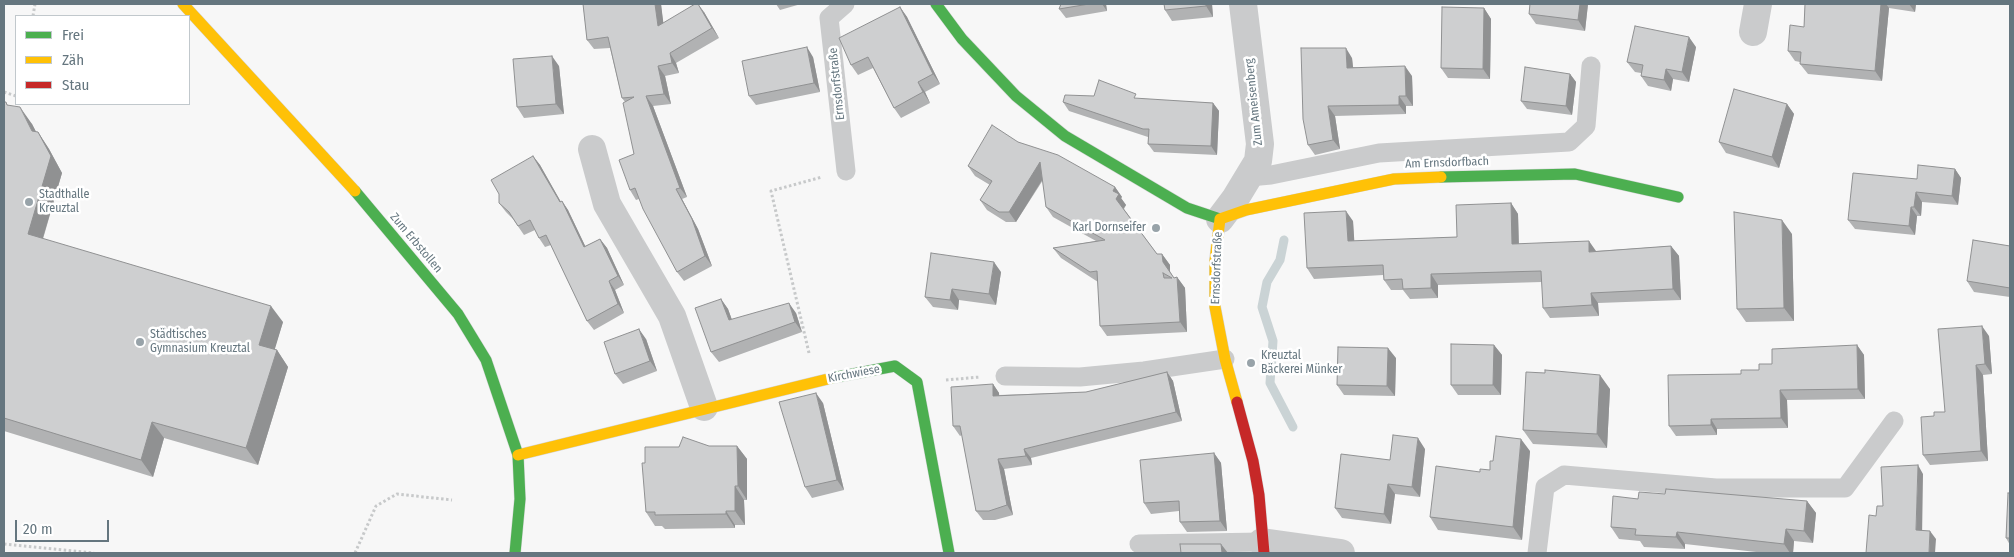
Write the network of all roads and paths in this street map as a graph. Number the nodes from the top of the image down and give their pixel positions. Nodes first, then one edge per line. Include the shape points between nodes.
1 (183, 4) edge
2 (845, 4) edge
3 (936, 4) edge
4 (1243, 4) edge
5 (1758, 4) edge
6 (1753, 32) dead end
7 (1591, 66) dead end
8 (592, 149) dead end
9 (846, 171) joint
10 (1250, 177) junction
11 (1678, 197) dead end
12 (1220, 219) junction
13 (1226, 360) junction
14 (1005, 376) joint
15 (815, 381) junction
16 (917, 382) junction
17 (704, 407) junction
18 (1894, 422) dead end
19 (518, 455) junction
20 (452, 500) dead end
21 (4, 544) edge
22 (1139, 544) dead end
23 (1263, 548) edge
24 (94, 553) edge
25 (355, 553) edge
26 (515, 553) edge
27 (949, 553) edge
28 (1341, 553) edge
29 (1537, 553) edge

1 - 19 street, Zum Erbstollen via 359,196 458,314 486,360
2 - 9 lane, Ernsdorfstraße via 829,18
3 - 12 street, Ernsdorfstraße via 962,40 1016,96 1065,136 1187,208
4 - 10 street, Zum Ameisenberg via 1260,144 1258,161
5 - 6 street
7 - 10 lane via 1586,126 1569,142 1379,153
8 - 17 street via 607,204 672,316
9 - 15 path via 771,191
10 - 12 street, Zum Ameisenberg
11 - 12 street, Am Ernsdorfbach via 1575,174 1394,179 1246,210
12 - 13 street, Ernsdorfstraße via 1215,262 1215,307
13 - 14 lane via 1080,377
13 - 23 street, Ernsdorfstraße via 1253,461
14 - 16 path
15 - 16 street, Kirchwiese via 895,366
15 - 17 street, Kirchwiese
16 - 27 street
17 - 19 street, Kirchwiese
18 - 29 lane via 1846,488 1716,488 1564,475 1545,487
19 - 26 street, Zum Erbstollen via 520,499
20 - 25 path via 397,494 376,506
21 - 24 path
22 - 23 lane
23 - 28 street

